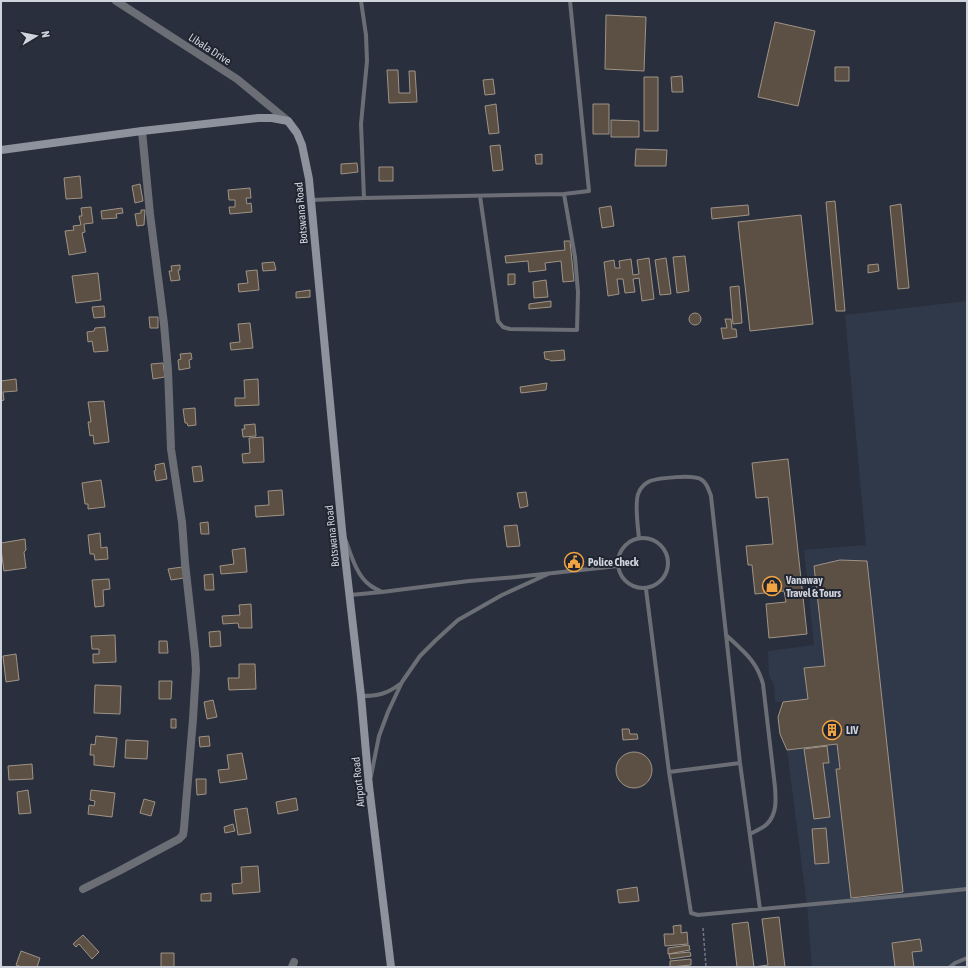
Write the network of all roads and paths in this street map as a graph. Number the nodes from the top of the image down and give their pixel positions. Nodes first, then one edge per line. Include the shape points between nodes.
1 (116, 1) edge
2 (362, 1) edge
3 (570, 1) edge
4 (288, 121) junction
5 (142, 131) junction
6 (1, 150) edge
7 (564, 194) junction
8 (480, 196) junction
9 (364, 198) junction
10 (311, 200) junction
11 (342, 530) junction
12 (639, 538) junction
13 (618, 566) junction
14 (548, 574) junction
15 (646, 589) junction
16 (382, 592) junction
17 (349, 595) junction
18 (726, 635) junction
19 (402, 682) junction
20 (361, 696) junction
21 (740, 763) junction
22 (669, 772) junction
23 (369, 786) junction
24 (750, 834) junction
25 (83, 889) dead end
26 (967, 889) edge
27 (760, 909) junction
28 (703, 928) dead end
29 (967, 958) edge
30 (390, 967) edge
31 (706, 967) edge
32 (950, 967) edge

1 - 4 street, Libala Drive via 237,79
2 - 9 lane via 367,61 362,124
3 - 7 lane via 589,191
4 - 5 street via 258,118
4 - 10 street, Botswana Road via 302,145
5 - 6 street
5 - 25 street via 164,324 171,449 182,522 195,654 193,719 183,834 159,851
7 - 8 lane
7 - 8 lane via 575,257 578,330 510,329 503,327 498,321
8 - 9 lane
9 - 10 lane
10 - 11 street, Botswana Road
11 - 16 lane via 364,579
11 - 17 street, Botswana Road
12 - 13 lane via 622,548
12 - 15 lane via 656,541 667,555 667,573 662,581
12 - 18 lane via 637,497 639,491 650,481 695,477 706,483 711,496
13 - 14 lane
13 - 15 lane via 624,581 631,586
14 - 16 lane
14 - 19 lane via 502,595 458,620 420,656
15 - 22 lane
16 - 17 lane
17 - 20 street, Airport Road
18 - 21 lane
18 - 24 lane via 754,662 763,684 776,798 772,817 766,825
19 - 20 lane via 384,694
19 - 23 lane via 379,736
20 - 23 street, Airport Road
21 - 22 lane
21 - 24 lane
22 - 27 lane via 691,912 698,915
23 - 30 street, Airport Road
24 - 27 lane
26 - 27 lane
28 - 31 path
29 - 32 lane

